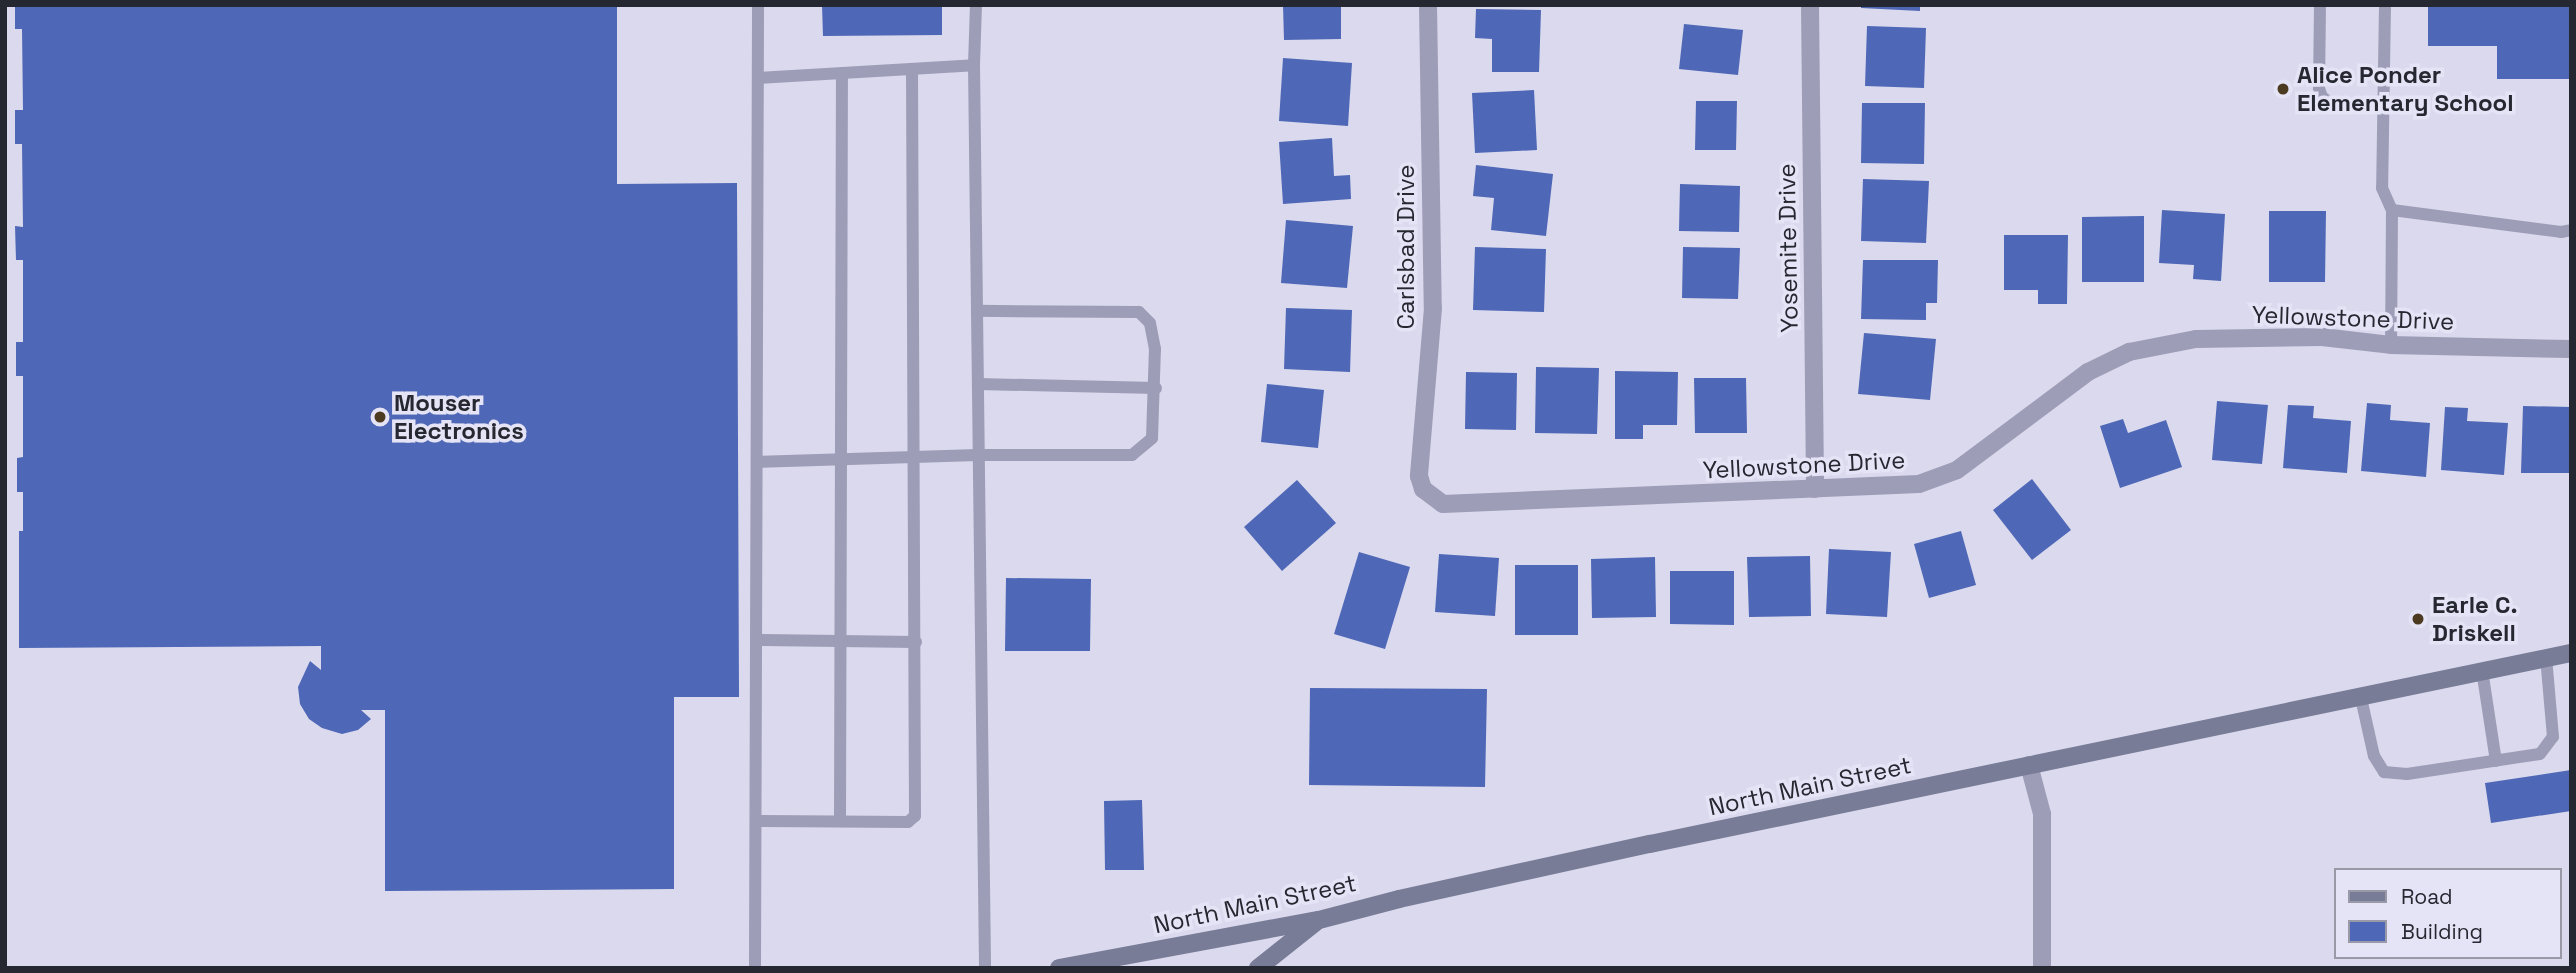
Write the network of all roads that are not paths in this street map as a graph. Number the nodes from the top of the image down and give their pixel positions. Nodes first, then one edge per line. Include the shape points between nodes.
1 (758, 5) edge
2 (976, 5) edge
3 (1428, 5) edge
4 (1810, 5) edge
5 (2320, 5) edge
6 (2385, 5) edge
7 (974, 65) junction
8 (912, 69) junction
9 (842, 73) junction
10 (758, 78) junction
11 (2383, 108) junction
12 (2392, 210) junction
13 (2571, 230) edge
14 (977, 311) junction
15 (2391, 345) junction
16 (2571, 349) edge
17 (978, 384) junction
18 (1156, 388) junction
19 (978, 455) junction
20 (915, 457) junction
21 (841, 459) junction
22 (757, 462) junction
23 (1423, 489) joint
24 (1815, 489) junction
25 (756, 640) junction
26 (841, 642) junction
27 (916, 642) junction
28 (2571, 653) edge
29 (2546, 657) junction
30 (2482, 670) junction
31 (2361, 698) junction
32 (2496, 761) junction
33 (2029, 765) junction
34 (756, 821) junction
35 (840, 821) junction
36 (1319, 920) junction
37 (755, 968) edge
38 (985, 968) edge
39 (1059, 968) edge
40 (1258, 968) edge
41 (2042, 968) edge

1 - 10 lane
2 - 7 lane
3 - 23 street, Carlsbad Drive via 1433,308 1419,475
4 - 24 street, Yosemite Drive
5 - 11 lane via 2322,97 2335,106
6 - 11 lane
7 - 8 lane
7 - 14 lane
8 - 9 lane
8 - 20 lane
9 - 10 lane
9 - 21 lane
10 - 22 lane
11 - 12 lane via 2382,188
12 - 13 lane
12 - 15 lane
14 - 17 lane
14 - 18 lane via 1139,312 1150,323 1156,349
15 - 16 street, Yellowstone Drive
15 - 24 street, Yellowstone Drive via 2322,337 2196,339 2129,352 2088,372 1956,470 1919,484
17 - 18 lane
17 - 19 lane
18 - 19 lane via 1152,438 1132,455
19 - 20 lane
19 - 38 lane
20 - 21 lane
20 - 27 lane
21 - 22 lane
21 - 26 lane
22 - 25 lane
23 - 24 street, Yellowstone Drive via 1453,505
25 - 26 lane
25 - 34 lane
26 - 27 lane
26 - 35 lane
27 - 35 lane via 915,816 908,822
28 - 29 main road, North Main Street
29 - 30 main road, North Main Street
29 - 32 lane via 2553,737 2540,754
30 - 31 main road, North Main Street
30 - 32 lane
31 - 32 lane via 2374,756 2384,772 2407,774
31 - 33 main road, North Main Street
33 - 36 main road, North Main Street via 1412,896
33 - 41 street via 2042,814
34 - 35 lane
34 - 37 lane
36 - 39 main road, North Main Street
36 - 40 main road

